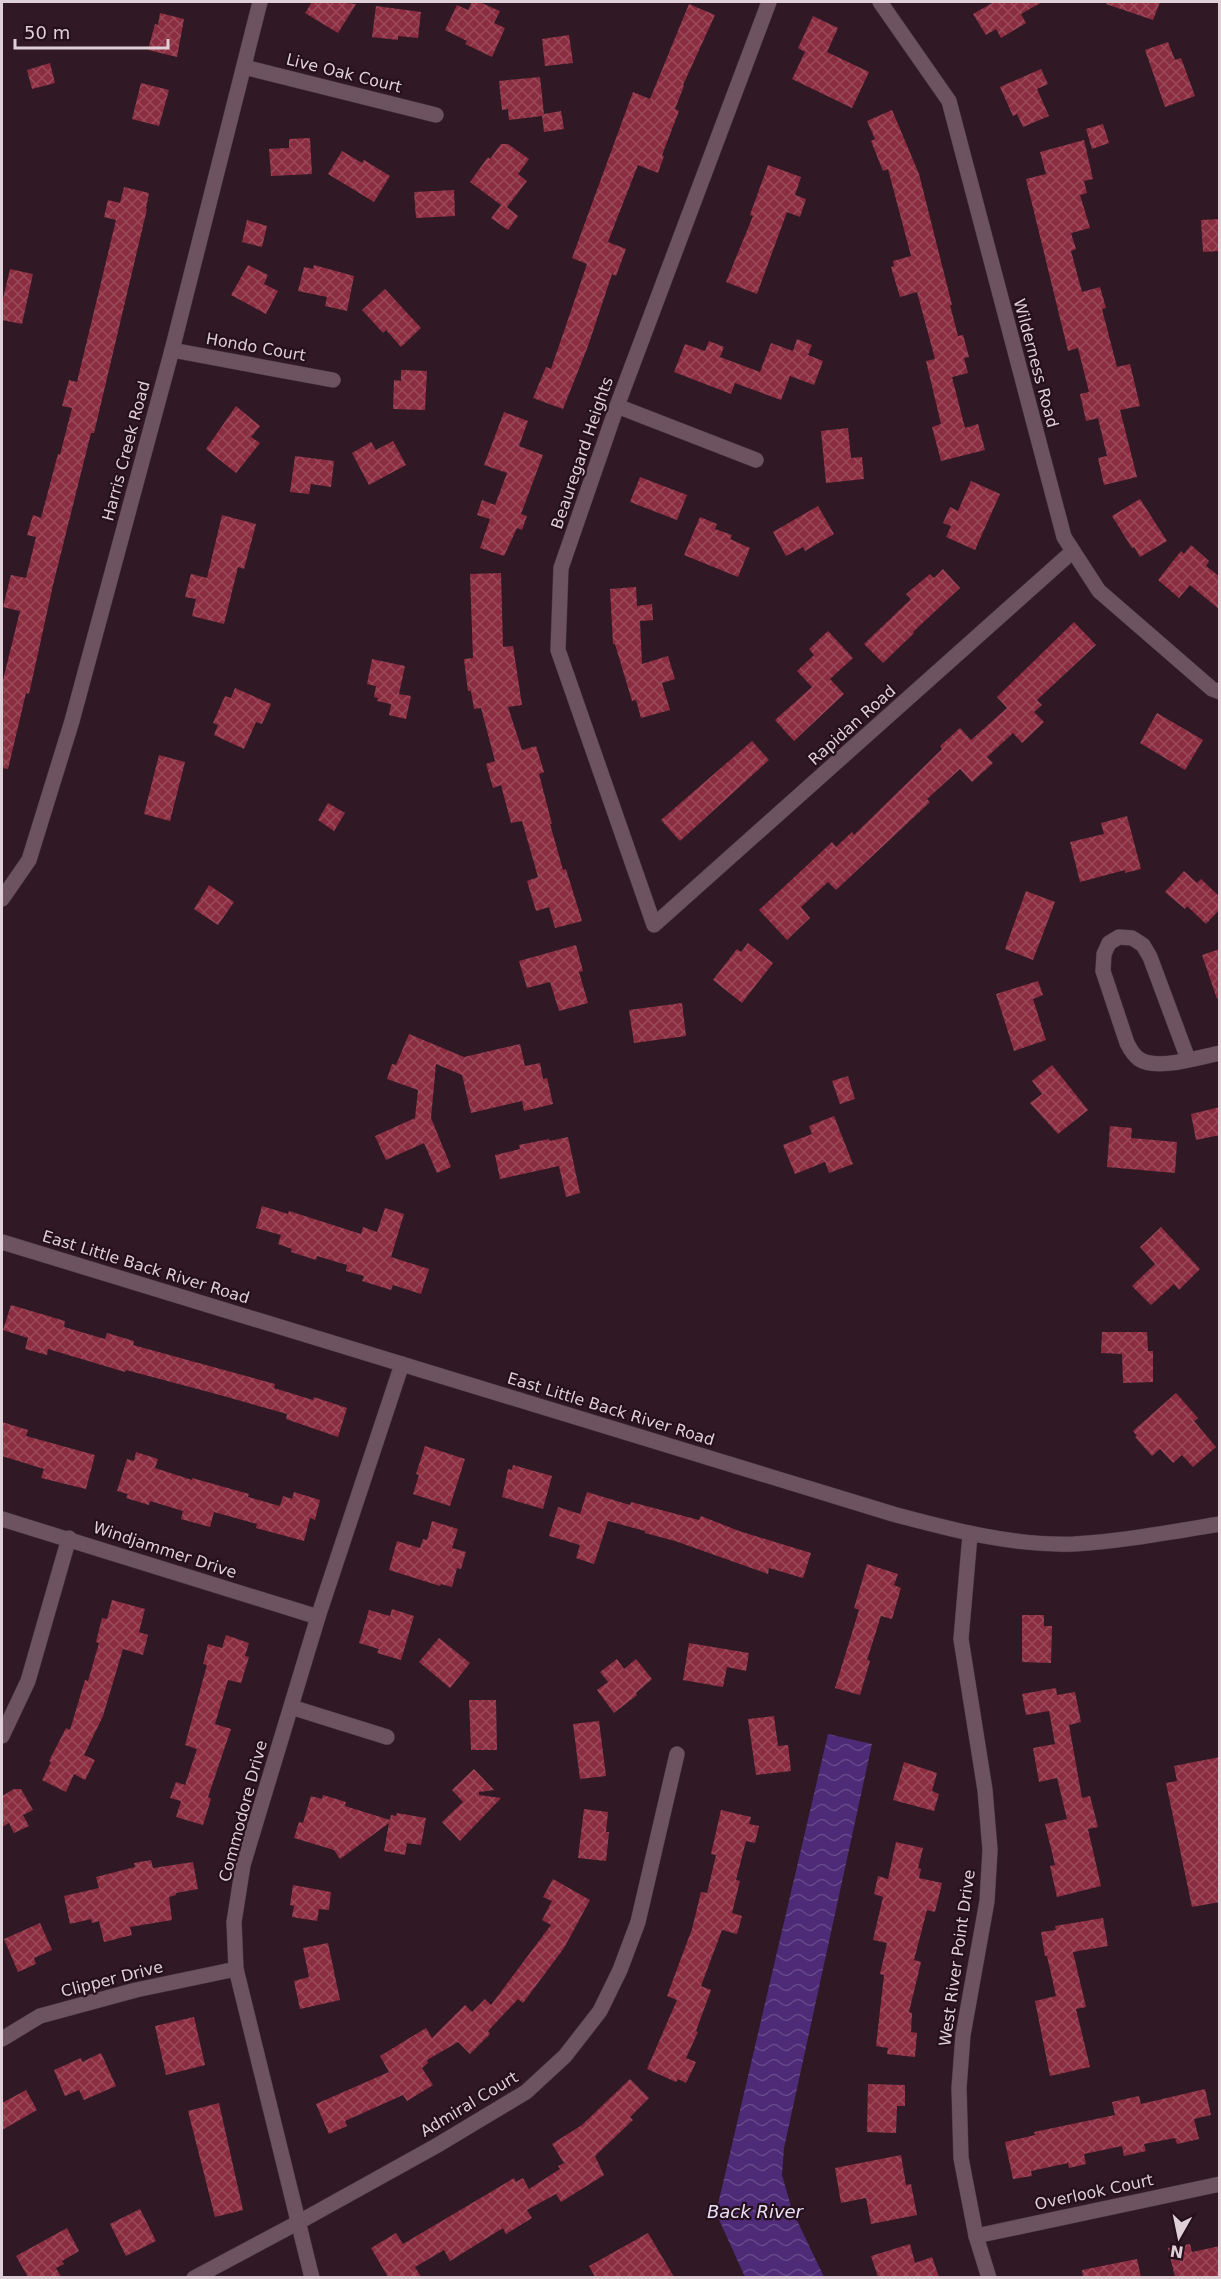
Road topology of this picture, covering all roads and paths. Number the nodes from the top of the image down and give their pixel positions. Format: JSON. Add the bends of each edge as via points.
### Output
{"nodes":[{"id":1,"x":260,"y":2,"type":"edge"},
{"id":2,"x":769,"y":2,"type":"edge"},
{"id":3,"x":880,"y":2,"type":"edge"},
{"id":4,"x":244,"y":67,"type":"junction"},
{"id":5,"x":436,"y":115,"type":"dead end"},
{"id":6,"x":172,"y":350,"type":"junction"},
{"id":7,"x":333,"y":380,"type":"dead end"},
{"id":8,"x":617,"y":406,"type":"junction"},
{"id":9,"x":756,"y":460,"type":"dead end"},
{"id":10,"x":1073,"y":551,"type":"junction"},
{"id":11,"x":1220,"y":692,"type":"edge"},
{"id":12,"x":2,"y":899,"type":"edge"},
{"id":13,"x":654,"y":925,"type":"joint"},
{"id":14,"x":1220,"y":1053,"type":"edge"},
{"id":15,"x":1188,"y":1059,"type":"junction"},
{"id":16,"x":2,"y":1242,"type":"edge"},
{"id":17,"x":402,"y":1364,"type":"junction"},
{"id":18,"x":2,"y":1519,"type":"edge"},
{"id":19,"x":1220,"y":1524,"type":"edge"},
{"id":20,"x":969,"y":1534,"type":"junction"},
{"id":21,"x":69,"y":1538,"type":"junction"},
{"id":22,"x":318,"y":1617,"type":"junction"},
{"id":23,"x":291,"y":1707,"type":"junction"},
{"id":24,"x":2,"y":1736,"type":"edge"},
{"id":25,"x":387,"y":1737,"type":"dead end"},
{"id":26,"x":677,"y":1754,"type":"dead end"},
{"id":27,"x":236,"y":1969,"type":"junction"},
{"id":28,"x":2,"y":2039,"type":"edge"},
{"id":29,"x":1220,"y":2184,"type":"edge"},
{"id":30,"x":299,"y":2222,"type":"junction"},
{"id":31,"x":976,"y":2236,"type":"junction"},
{"id":32,"x":194,"y":2277,"type":"edge"},
{"id":33,"x":312,"y":2277,"type":"edge"},
{"id":34,"x":989,"y":2277,"type":"edge"}],
"edges":[{"from":1,"to":4,"type":"street","name":"Harris Creek Road"},
{"from":2,"to":8,"type":"street","name":"Beauregard Heights"},
{"from":3,"to":10,"type":"street","name":"Wilderness Road","via":[[949,100],[1064,537]]},
{"from":4,"to":5,"type":"street","name":"Live Oak Court"},
{"from":4,"to":6,"type":"street","name":"Harris Creek Road"},
{"from":6,"to":7,"type":"street","name":"Hondo Court"},
{"from":6,"to":12,"type":"street","name":"Harris Creek Road","via":[[42,821],[29,860]]},
{"from":8,"to":9,"type":"street"},
{"from":8,"to":13,"type":"street","name":"Beauregard Heights","via":[[561,568],[558,650]]},
{"from":10,"to":11,"type":"street","name":"Wilderness Road","via":[[1099,591]]},
{"from":10,"to":13,"type":"street","name":"Rapidan Road"},
{"from":14,"to":15,"type":"street"},
{"from":15,"to":15,"type":"street","via":[[1149,1063],[1139,1059],[1127,1043],[1103,971],[1109,943],[1119,937],[1132,938],[1143,945]]},
{"from":16,"to":17,"type":"street","name":"East Little Back River Road"},
{"from":17,"to":20,"type":"street","name":"East Little Back River Road"},
{"from":17,"to":22,"type":"street","name":"Commodore Drive"},
{"from":18,"to":21,"type":"street","name":"Windjammer Drive"},
{"from":19,"to":20,"type":"street","name":"East Little Back River Road","via":[[1073,1544]]},
{"from":20,"to":31,"type":"street","name":"West River Point Drive","via":[[961,1639],[985,1790],[990,1850],[987,1901],[963,2036],[959,2088],[961,2158]]},
{"from":21,"to":22,"type":"street","name":"Windjammer Drive"},
{"from":21,"to":24,"type":"street","via":[[28,1681]]},
{"from":22,"to":23,"type":"street","name":"Commodore Drive"},
{"from":23,"to":25,"type":"street"},
{"from":23,"to":27,"type":"street","name":"Commodore Drive","via":[[243,1865],[234,1922]]},
{"from":26,"to":30,"type":"street","name":"Admiral Court","via":[[638,1922],[600,2010],[565,2056],[526,2092]]},
{"from":27,"to":28,"type":"street","name":"Clipper Drive","via":[[40,2016]]},
{"from":27,"to":30,"type":"street","name":"Commodore Drive"},
{"from":29,"to":31,"type":"street","name":"Overlook Court"},
{"from":30,"to":32,"type":"street","name":"Admiral Court"},
{"from":30,"to":33,"type":"street","name":"Commodore Drive"},
{"from":31,"to":34,"type":"street","name":"West River Point Drive"}]}
